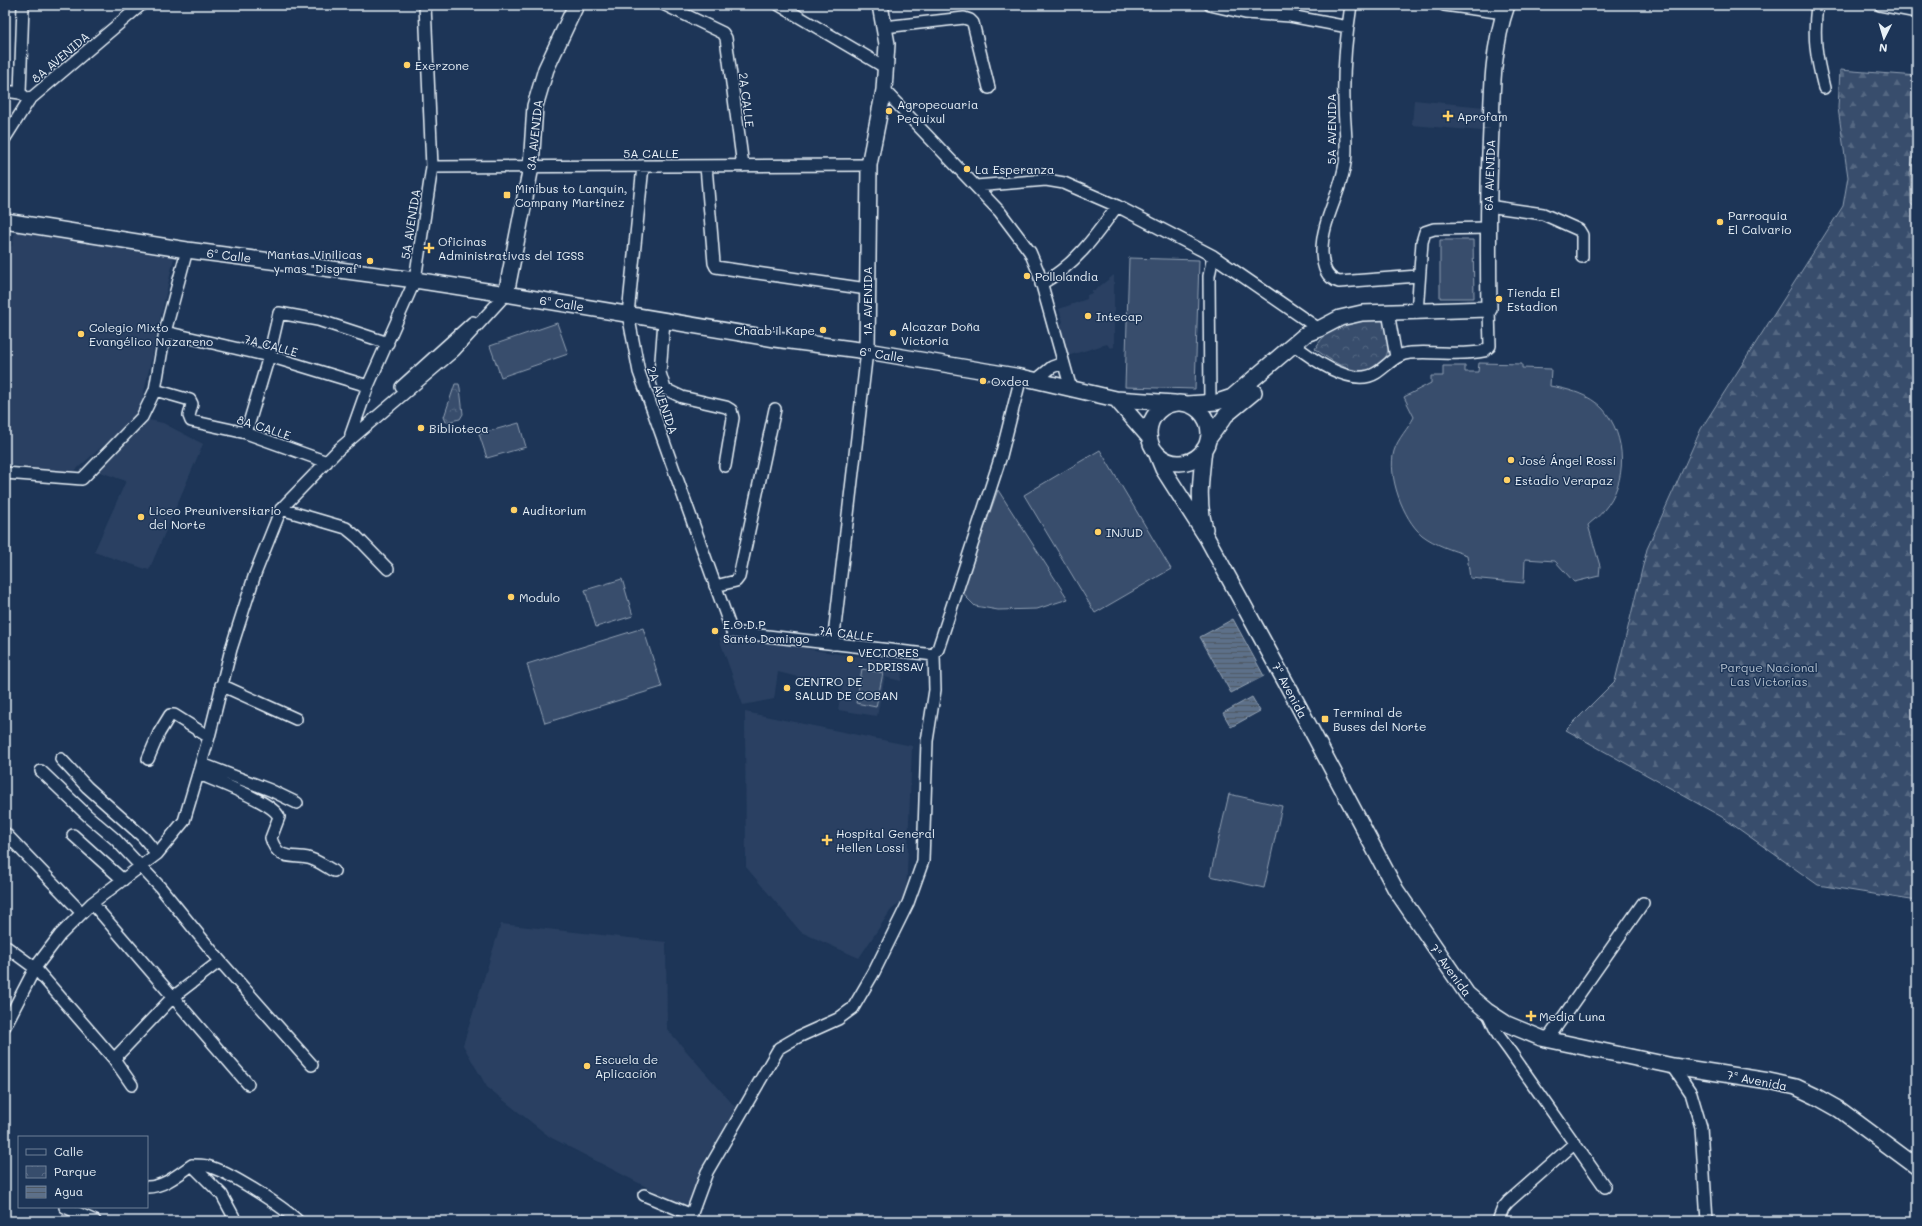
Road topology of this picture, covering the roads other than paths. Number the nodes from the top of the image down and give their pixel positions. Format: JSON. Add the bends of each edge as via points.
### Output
{"nodes":[{"id":1,"x":23,"y":5,"type":"edge"},
{"id":2,"x":141,"y":5,"type":"edge"},
{"id":3,"x":425,"y":5,"type":"edge"},
{"id":4,"x":576,"y":5,"type":"edge"},
{"id":5,"x":665,"y":5,"type":"edge"},
{"id":6,"x":779,"y":5,"type":"edge"},
{"id":7,"x":880,"y":5,"type":"edge"},
{"id":8,"x":1210,"y":5,"type":"edge"},
{"id":9,"x":1351,"y":5,"type":"edge"},
{"id":10,"x":1444,"y":5,"type":"edge"},
{"id":11,"x":1817,"y":5,"type":"edge"},
{"id":12,"x":1883,"y":5,"type":"edge"},
{"id":13,"x":1505,"y":9,"type":"edge"},
{"id":14,"x":1917,"y":12,"type":"edge"},
{"id":15,"x":884,"y":27,"type":"junction"},
{"id":16,"x":1348,"y":27,"type":"junction"},
{"id":17,"x":886,"y":68,"type":"junction"},
{"id":18,"x":989,"y":88,"type":"dead end"},
{"id":19,"x":1824,"y":88,"type":"dead end"},
{"id":20,"x":884,"y":90,"type":"junction"},
{"id":21,"x":5,"y":91,"type":"edge"},
{"id":22,"x":24,"y":97,"type":"junction"},
{"id":23,"x":6,"y":135,"type":"edge"},
{"id":24,"x":869,"y":164,"type":"junction"},
{"id":25,"x":643,"y":166,"type":"junction"},
{"id":26,"x":706,"y":166,"type":"junction"},
{"id":27,"x":743,"y":166,"type":"junction"},
{"id":28,"x":432,"y":167,"type":"junction"},
{"id":29,"x":531,"y":167,"type":"junction"},
{"id":30,"x":976,"y":186,"type":"junction"},
{"id":31,"x":1117,"y":206,"type":"junction"},
{"id":32,"x":1488,"y":206,"type":"junction"},
{"id":33,"x":5,"y":221,"type":"edge"},
{"id":34,"x":1487,"y":228,"type":"junction"},
{"id":35,"x":188,"y":250,"type":"junction"},
{"id":36,"x":1214,"y":256,"type":"junction"},
{"id":37,"x":1582,"y":257,"type":"dead end"},
{"id":38,"x":1418,"y":276,"type":"junction"},
{"id":39,"x":415,"y":280,"type":"junction"},
{"id":40,"x":1041,"y":284,"type":"junction"},
{"id":41,"x":867,"y":289,"type":"junction"},
{"id":42,"x":506,"y":294,"type":"junction"},
{"id":43,"x":1489,"y":310,"type":"junction"},
{"id":44,"x":1388,"y":312,"type":"junction"},
{"id":45,"x":1417,"y":312,"type":"junction"},
{"id":46,"x":628,"y":314,"type":"junction"},
{"id":47,"x":664,"y":321,"type":"junction"},
{"id":48,"x":1319,"y":330,"type":"junction"},
{"id":49,"x":166,"y":332,"type":"junction"},
{"id":50,"x":388,"y":343,"type":"junction"},
{"id":51,"x":1297,"y":348,"type":"junction"},
{"id":52,"x":867,"y":351,"type":"junction"},
{"id":53,"x":269,"y":356,"type":"junction"},
{"id":54,"x":1396,"y":357,"type":"junction"},
{"id":55,"x":1063,"y":363,"type":"junction"},
{"id":56,"x":1028,"y":379,"type":"junction"},
{"id":57,"x":368,"y":386,"type":"junction"},
{"id":58,"x":1071,"y":389,"type":"junction"},
{"id":59,"x":154,"y":390,"type":"junction"},
{"id":60,"x":1116,"y":399,"type":"junction"},
{"id":61,"x":1210,"y":403,"type":"junction"},
{"id":62,"x":1181,"y":404,"type":"junction"},
{"id":63,"x":775,"y":409,"type":"dead end"},
{"id":64,"x":246,"y":433,"type":"junction"},
{"id":65,"x":351,"y":434,"type":"junction"},
{"id":66,"x":1149,"y":437,"type":"junction"},
{"id":67,"x":1206,"y":443,"type":"junction"},
{"id":68,"x":339,"y":449,"type":"junction"},
{"id":69,"x":1156,"y":452,"type":"junction"},
{"id":70,"x":327,"y":462,"type":"junction"},
{"id":71,"x":725,"y":466,"type":"dead end"},
{"id":72,"x":5,"y":473,"type":"edge"},
{"id":73,"x":280,"y":509,"type":"junction"},
{"id":74,"x":1206,"y":538,"type":"junction"},
{"id":75,"x":388,"y":569,"type":"dead end"},
{"id":76,"x":715,"y":586,"type":"junction"},
{"id":77,"x":732,"y":632,"type":"joint"},
{"id":78,"x":833,"y":644,"type":"junction"},
{"id":79,"x":934,"y":655,"type":"junction"},
{"id":80,"x":221,"y":684,"type":"junction"},
{"id":81,"x":296,"y":719,"type":"dead end"},
{"id":82,"x":209,"y":736,"type":"junction"},
{"id":83,"x":62,"y":759,"type":"dead end"},
{"id":84,"x":148,"y":759,"type":"dead end"},
{"id":85,"x":200,"y":769,"type":"junction"},
{"id":86,"x":41,"y":771,"type":"dead end"},
{"id":87,"x":297,"y":803,"type":"dead end"},
{"id":88,"x":5,"y":833,"type":"edge"},
{"id":89,"x":73,"y":836,"type":"dead end"},
{"id":90,"x":157,"y":854,"type":"junction"},
{"id":91,"x":141,"y":866,"type":"junction"},
{"id":92,"x":334,"y":871,"type":"dead end"},
{"id":93,"x":123,"y":880,"type":"junction"},
{"id":94,"x":92,"y":903,"type":"junction"},
{"id":95,"x":1643,"y":903,"type":"dead end"},
{"id":96,"x":81,"y":912,"type":"junction"},
{"id":97,"x":5,"y":946,"type":"edge"},
{"id":98,"x":220,"y":961,"type":"junction"},
{"id":99,"x":35,"y":968,"type":"junction"},
{"id":100,"x":172,"y":997,"type":"junction"},
{"id":101,"x":1487,"y":1011,"type":"junction"},
{"id":102,"x":5,"y":1026,"type":"edge"},
{"id":103,"x":1547,"y":1040,"type":"junction"},
{"id":104,"x":114,"y":1059,"type":"junction"},
{"id":105,"x":312,"y":1065,"type":"dead end"},
{"id":106,"x":1673,"y":1066,"type":"junction"},
{"id":107,"x":248,"y":1084,"type":"dead end"},
{"id":108,"x":132,"y":1085,"type":"dead end"},
{"id":109,"x":1575,"y":1143,"type":"junction"},
{"id":110,"x":192,"y":1165,"type":"junction"},
{"id":111,"x":1917,"y":1167,"type":"edge"},
{"id":112,"x":148,"y":1187,"type":"edge"},
{"id":113,"x":1605,"y":1187,"type":"dead end"},
{"id":114,"x":644,"y":1195,"type":"dead end"},
{"id":115,"x":67,"y":1208,"type":"edge"},
{"id":116,"x":690,"y":1218,"type":"edge"},
{"id":117,"x":95,"y":1221,"type":"edge"},
{"id":118,"x":236,"y":1221,"type":"edge"},
{"id":119,"x":298,"y":1221,"type":"edge"},
{"id":120,"x":1498,"y":1221,"type":"edge"},
{"id":121,"x":1707,"y":1221,"type":"edge"}],
"edges":[{"from":1,"to":22,"type":"street"},
{"from":2,"to":22,"type":"street","name":"8A AVENIDA"},
{"from":3,"to":28,"type":"street","name":"5A AVENIDA"},
{"from":4,"to":29,"type":"main road","name":"3A AVENIDA","via":[[546,69],[535,106]]},
{"from":5,"to":27,"type":"street","name":"2A CALLE","via":[[723,33],[726,38]]},
{"from":6,"to":17,"type":"street"},
{"from":7,"to":15,"type":"main road","name":"1A AVENIDA"},
{"from":8,"to":16,"type":"street","via":[[1245,13],[1290,16]]},
{"from":9,"to":16,"type":"street","name":"5A AVENIDA"},
{"from":10,"to":13,"type":"street"},
{"from":11,"to":19,"type":"street","via":[[1815,48]]},
{"from":12,"to":14,"type":"street"},
{"from":13,"to":32,"type":"main road","name":"6A AVENIDA","via":[[1492,90]]},
{"from":15,"to":17,"type":"main road","name":"1A AVENIDA","via":[[887,44]]},
{"from":15,"to":18,"type":"street","via":[[964,18],[970,20],[973,23]]},
{"from":16,"to":38,"type":"street","name":"5A AVENIDA","via":[[1344,101],[1345,163],[1324,231],[1322,256],[1326,274],[1335,281],[1344,282]]},
{"from":17,"to":20,"type":"main road","name":"1A AVENIDA"},
{"from":20,"to":24,"type":"main road","name":"1A AVENIDA"},
{"from":20,"to":30,"type":"street"},
{"from":21,"to":22,"type":"street"},
{"from":22,"to":23,"type":"street","name":"8A AVENIDA"},
{"from":24,"to":27,"type":"street","name":"5A CALLE"},
{"from":24,"to":41,"type":"main road","name":"1A AVENIDA"},
{"from":25,"to":26,"type":"street","name":"5A CALLE"},
{"from":25,"to":29,"type":"street","name":"5A CALLE"},
{"from":25,"to":46,"type":"street","name":"2A AVENIDA"},
{"from":26,"to":27,"type":"street","name":"5A CALLE"},
{"from":26,"to":41,"type":"street","via":[[716,267]]},
{"from":28,"to":29,"type":"street","name":"5A CALLE"},
{"from":28,"to":39,"type":"street","name":"5A AVENIDA"},
{"from":29,"to":42,"type":"main road","name":"3A AVENIDA"},
{"from":30,"to":31,"type":"street","via":[[1046,180],[1064,183]]},
{"from":30,"to":40,"type":"street","via":[[1000,212],[1030,252]]},
{"from":31,"to":36,"type":"street"},
{"from":31,"to":40,"type":"street","via":[[1089,245],[1055,276]]},
{"from":32,"to":34,"type":"main road","name":"6A AVENIDA"},
{"from":32,"to":37,"type":"street","via":[[1543,214],[1579,230],[1582,235]]},
{"from":33,"to":35,"type":"main road","name":"6ª Calle"},
{"from":34,"to":38,"type":"street","via":[[1434,229],[1425,232],[1422,236]]},
{"from":34,"to":43,"type":"main road","name":"6A AVENIDA"},
{"from":35,"to":39,"type":"main road","name":"6ª Calle"},
{"from":35,"to":49,"type":"street"},
{"from":36,"to":48,"type":"street"},
{"from":36,"to":61,"type":"street","via":[[1209,276]]},
{"from":38,"to":45,"type":"street"},
{"from":39,"to":42,"type":"main road","name":"6ª Calle"},
{"from":39,"to":50,"type":"street","name":"5A AVENIDA"},
{"from":40,"to":55,"type":"street"},
{"from":41,"to":52,"type":"main road","name":"1A AVENIDA"},
{"from":42,"to":46,"type":"main road","name":"6ª Calle"},
{"from":42,"to":65,"type":"street","via":[[450,341]]},
{"from":42,"to":68,"type":"street","via":[[454,351]]},
{"from":43,"to":45,"type":"main road"},
{"from":43,"to":54,"type":"street","name":"6A AVENIDA","via":[[1490,346],[1480,352],[1409,353]]},
{"from":44,"to":45,"type":"main road"},
{"from":44,"to":48,"type":"main road","via":[[1349,315]]},
{"from":44,"to":54,"type":"street"},
{"from":46,"to":47,"type":"main road","name":"6ª Calle"},
{"from":46,"to":76,"type":"street","name":"2A AVENIDA","via":[[639,372]]},
{"from":47,"to":52,"type":"main road","name":"6ª Calle"},
{"from":47,"to":71,"type":"street","via":[[660,374],[665,389],[682,397],[731,410]]},
{"from":48,"to":51,"type":"main road","via":[[1306,334]]},
{"from":49,"to":53,"type":"street","name":"7A CALLE"},
{"from":49,"to":59,"type":"street"},
{"from":50,"to":53,"type":"street","via":[[318,320],[282,312],[278,314]]},
{"from":50,"to":57,"type":"street","name":"5A AVENIDA"},
{"from":51,"to":54,"type":"street","via":[[1328,367],[1357,378],[1376,373]]},
{"from":51,"to":61,"type":"main road","name":"6ª Calle","via":[[1239,392],[1225,400]]},
{"from":51,"to":67,"type":"main road","via":[[1226,415]]},
{"from":52,"to":56,"type":"main road","name":"6ª Calle"},
{"from":52,"to":78,"type":"street","name":"1A AVENIDA"},
{"from":53,"to":57,"type":"street","name":"7A CALLE"},
{"from":53,"to":64,"type":"street"},
{"from":55,"to":56,"type":"street"},
{"from":55,"to":58,"type":"street"},
{"from":56,"to":58,"type":"main road","name":"6ª Calle"},
{"from":56,"to":79,"type":"street"},
{"from":57,"to":65,"type":"street","name":"5A AVENIDA"},
{"from":58,"to":60,"type":"main road","name":"6ª Calle"},
{"from":59,"to":64,"type":"street","name":"8A CALLE","via":[[187,399],[192,404],[189,416],[191,421]]},
{"from":59,"to":72,"type":"street","via":[[142,417],[82,479]]},
{"from":60,"to":62,"type":"main road","name":"6ª Calle"},
{"from":60,"to":66,"type":"main road"},
{"from":61,"to":62,"type":"main road","name":"6ª Calle"},
{"from":62,"to":66,"type":"main road","via":[[1160,409],[1149,429]]},
{"from":62,"to":67,"type":"main road","via":[[1202,413],[1208,425]]},
{"from":63,"to":76,"type":"street","via":[[740,577],[736,581]]},
{"from":64,"to":70,"type":"street","name":"8A CALLE"},
{"from":65,"to":68,"type":"street"},
{"from":66,"to":69,"type":"main road"},
{"from":67,"to":69,"type":"main road","via":[[1198,456],[1181,463],[1172,462]]},
{"from":67,"to":74,"type":"main road","name":"7ª Avenida","via":[[1199,506]]},
{"from":68,"to":70,"type":"street"},
{"from":69,"to":74,"type":"main road","name":"7ª Avenida","via":[[1171,482]]},
{"from":70,"to":73,"type":"street"},
{"from":73,"to":75,"type":"street","via":[[346,528]]},
{"from":73,"to":80,"type":"street","via":[[255,574]]},
{"from":74,"to":101,"type":"main road","name":"7ª Avenida","via":[[1297,702],[1396,890],[1467,994]]},
{"from":76,"to":77,"type":"street","name":"2A AVENIDA"},
{"from":77,"to":78,"type":"street","name":"7A CALLE"},
{"from":78,"to":79,"type":"street","name":"7A CALLE"},
{"from":79,"to":116,"type":"street","via":[[935,690],[927,741],[923,861],[908,903],[854,1008],[838,1019],[779,1048],[707,1172]]},
{"from":80,"to":81,"type":"street"},
{"from":80,"to":82,"type":"street"},
{"from":82,"to":84,"type":"street","via":[[170,715],[159,732]]},
{"from":82,"to":85,"type":"street"},
{"from":83,"to":90,"type":"street","via":[[87,787],[143,837]]},
{"from":85,"to":87,"type":"street","via":[[270,790]]},
{"from":85,"to":90,"type":"street","via":[[184,821]]},
{"from":85,"to":92,"type":"street","via":[[277,811],[279,816],[271,838],[277,851],[285,855],[310,858]]},
{"from":86,"to":91,"type":"street","via":[[115,838]]},
{"from":88,"to":96,"type":"street"},
{"from":89,"to":93,"type":"street"},
{"from":90,"to":91,"type":"street"},
{"from":91,"to":93,"type":"street"},
{"from":91,"to":98,"type":"street"},
{"from":93,"to":94,"type":"street"},
{"from":94,"to":96,"type":"street"},
{"from":94,"to":100,"type":"street"},
{"from":95,"to":103,"type":"street"},
{"from":96,"to":99,"type":"street"},
{"from":97,"to":99,"type":"street"},
{"from":98,"to":100,"type":"street"},
{"from":98,"to":105,"type":"street"},
{"from":99,"to":102,"type":"street"},
{"from":99,"to":104,"type":"street"},
{"from":100,"to":104,"type":"street"},
{"from":100,"to":107,"type":"street"},
{"from":101,"to":103,"type":"main road","name":"7ª Avenida","via":[[1525,1032]]},
{"from":101,"to":109,"type":"street","via":[[1498,1035]]},
{"from":103,"to":106,"type":"main road","name":"7ª Avenida"},
{"from":104,"to":108,"type":"street"},
{"from":106,"to":111,"type":"main road","name":"7ª Avenida","via":[[1769,1081],[1796,1088],[1840,1110]]},
{"from":106,"to":121,"type":"street","via":[[1691,1093],[1701,1127]]},
{"from":109,"to":113,"type":"street"},
{"from":109,"to":120,"type":"street","via":[[1508,1202]]},
{"from":110,"to":112,"type":"street","via":[[156,1187]]},
{"from":110,"to":118,"type":"street","via":[[222,1194]]},
{"from":110,"to":119,"type":"street","via":[[207,1166],[222,1172]]},
{"from":114,"to":116,"type":"street"},
{"from":115,"to":117,"type":"street"}]}
